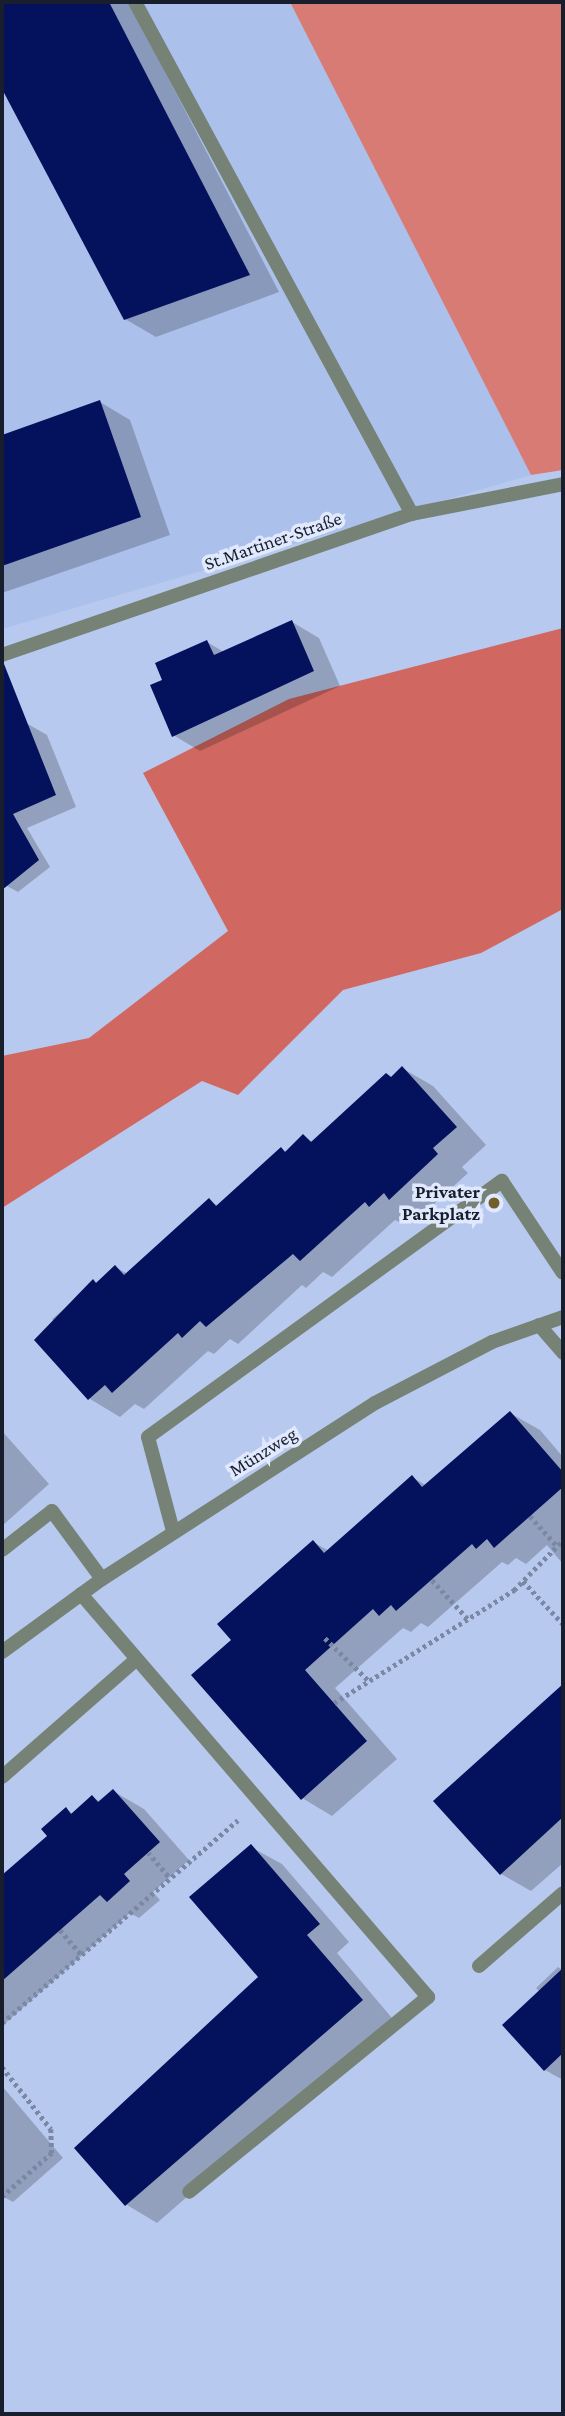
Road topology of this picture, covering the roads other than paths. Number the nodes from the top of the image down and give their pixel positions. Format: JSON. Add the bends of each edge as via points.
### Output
{"nodes":[{"id":1,"x":135,"y":2,"type":"edge"},
{"id":2,"x":563,"y":484,"type":"edge"},
{"id":3,"x":412,"y":514,"type":"junction"},
{"id":4,"x":2,"y":655,"type":"edge"},
{"id":5,"x":558,"y":1256,"type":"edge"},
{"id":6,"x":563,"y":1273,"type":"edge"},
{"id":7,"x":563,"y":1317,"type":"edge"},
{"id":8,"x":539,"y":1325,"type":"junction"},
{"id":9,"x":563,"y":1353,"type":"edge"},
{"id":10,"x":173,"y":1531,"type":"junction"},
{"id":11,"x":2,"y":1550,"type":"edge"},
{"id":12,"x":102,"y":1579,"type":"junction"},
{"id":13,"x":81,"y":1594,"type":"junction"},
{"id":14,"x":2,"y":1652,"type":"edge"},
{"id":15,"x":137,"y":1659,"type":"junction"},
{"id":16,"x":2,"y":1777,"type":"edge"},
{"id":17,"x":563,"y":1893,"type":"edge"},
{"id":18,"x":480,"y":1966,"type":"dead end"},
{"id":19,"x":189,"y":2192,"type":"dead end"}],
"edges":[{"from":1,"to":3,"type":"street"},
{"from":2,"to":3,"type":"street","name":"St.Martiner-Straße"},
{"from":3,"to":4,"type":"street","name":"St.Martiner-Straße"},
{"from":5,"to":6,"type":"street"},
{"from":5,"to":10,"type":"street","via":[[502,1181],[148,1437]]},
{"from":7,"to":8,"type":"street","name":"Münzweg"},
{"from":8,"to":9,"type":"street"},
{"from":8,"to":10,"type":"street","name":"Münzweg","via":[[492,1342],[375,1403]]},
{"from":10,"to":12,"type":"street","name":"Münzweg"},
{"from":11,"to":12,"type":"street","via":[[52,1511]]},
{"from":12,"to":13,"type":"street","name":"Münzweg"},
{"from":13,"to":14,"type":"street","name":"Münzweg"},
{"from":13,"to":15,"type":"street"},
{"from":15,"to":16,"type":"street"},
{"from":15,"to":19,"type":"street","via":[[428,1997]]},
{"from":17,"to":18,"type":"street"}]}
